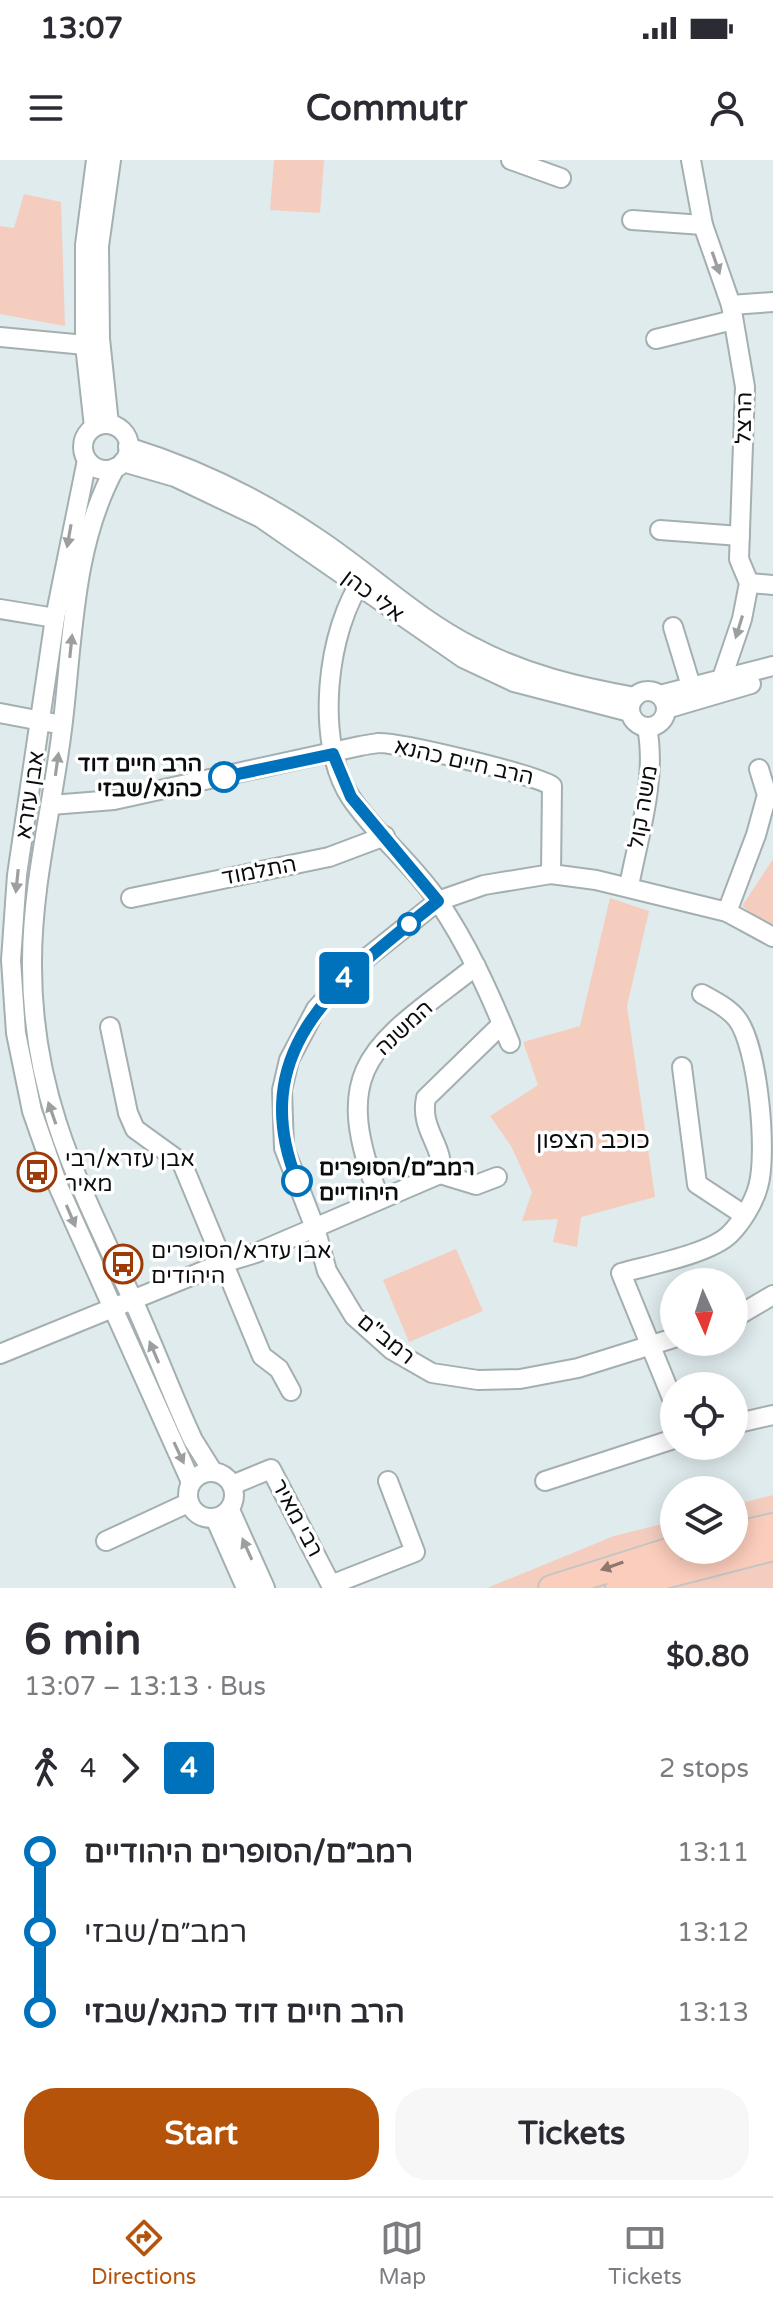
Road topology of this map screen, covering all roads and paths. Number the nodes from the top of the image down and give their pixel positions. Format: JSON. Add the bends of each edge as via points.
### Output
{"nodes":[{"id":1,"x":96,"y":160,"type":"edge"},
{"id":2,"x":111,"y":160,"type":"edge"},
{"id":3,"x":511,"y":160,"type":"edge"},
{"id":4,"x":691,"y":160,"type":"edge"},
{"id":5,"x":561,"y":178,"type":"dead end"},
{"id":6,"x":632,"y":220,"type":"dead end"},
{"id":7,"x":703,"y":225,"type":"junction"},
{"id":8,"x":773,"y":302,"type":"edge"},
{"id":9,"x":732,"y":313,"type":"junction"},
{"id":10,"x":0,"y":337,"type":"edge"},
{"id":11,"x":656,"y":339,"type":"dead end"},
{"id":12,"x":85,"y":345,"type":"junction"},
{"id":13,"x":102,"y":426,"type":"junction"},
{"id":14,"x":122,"y":459,"type":"junction"},
{"id":15,"x":87,"y":460,"type":"junction"},
{"id":16,"x":660,"y":530,"type":"dead end"},
{"id":17,"x":740,"y":536,"type":"junction"},
{"id":18,"x":362,"y":579,"type":"junction"},
{"id":19,"x":749,"y":583,"type":"junction"},
{"id":20,"x":773,"y":585,"type":"edge"},
{"id":21,"x":385,"y":605,"type":"junction"},
{"id":22,"x":0,"y":609,"type":"edge"},
{"id":23,"x":55,"y":618,"type":"junction"},
{"id":24,"x":342,"y":619,"type":"junction"},
{"id":25,"x":673,"y":627,"type":"dead end"},
{"id":26,"x":773,"y":666,"type":"edge"},
{"id":27,"x":722,"y":678,"type":"junction"},
{"id":28,"x":773,"y":679,"type":"edge"},
{"id":29,"x":691,"y":686,"type":"junction"},
{"id":30,"x":663,"y":702,"type":"junction"},
{"id":31,"x":632,"y":704,"type":"junction"},
{"id":32,"x":0,"y":713,"type":"edge"},
{"id":33,"x":41,"y":721,"type":"junction"},
{"id":34,"x":63,"y":724,"type":"junction"},
{"id":35,"x":647,"y":727,"type":"junction"},
{"id":36,"x":333,"y":754,"type":"junction"},
{"id":37,"x":759,"y":769,"type":"dead end"},
{"id":38,"x":51,"y":805,"type":"junction"},
{"id":39,"x":385,"y":836,"type":"junction"},
{"id":40,"x":551,"y":874,"type":"junction"},
{"id":41,"x":629,"y":886,"type":"junction"},
{"id":42,"x":131,"y":898,"type":"dead end"},
{"id":43,"x":438,"y":901,"type":"junction"},
{"id":44,"x":727,"y":912,"type":"junction"},
{"id":45,"x":773,"y":937,"type":"edge"},
{"id":46,"x":476,"y":966,"type":"junction"},
{"id":47,"x":702,"y":994,"type":"dead end"},
{"id":48,"x":502,"y":1024,"type":"junction"},
{"id":49,"x":110,"y":1027,"type":"dead end"},
{"id":50,"x":17,"y":1033,"type":"edge"},
{"id":51,"x":510,"y":1043,"type":"dead end"},
{"id":52,"x":682,"y":1067,"type":"dead end"},
{"id":53,"x":764,"y":1086,"type":"edge"},
{"id":54,"x":440,"y":1174,"type":"junction"},
{"id":55,"x":497,"y":1177,"type":"dead end"},
{"id":56,"x":379,"y":1197,"type":"junction"},
{"id":57,"x":744,"y":1215,"type":"junction"},
{"id":58,"x":315,"y":1228,"type":"junction"},
{"id":59,"x":223,"y":1263,"type":"junction"},
{"id":60,"x":773,"y":1295,"type":"edge"},
{"id":61,"x":133,"y":1300,"type":"junction"},
{"id":62,"x":113,"y":1309,"type":"junction"},
{"id":63,"x":748,"y":1310,"type":"edge"},
{"id":64,"x":660,"y":1342,"type":"edge"},
{"id":65,"x":649,"y":1345,"type":"junction"},
{"id":66,"x":0,"y":1354,"type":"edge"},
{"id":67,"x":661,"y":1372,"type":"edge"},
{"id":68,"x":291,"y":1391,"type":"dead end"},
{"id":69,"x":773,"y":1415,"type":"edge"},
{"id":70,"x":748,"y":1421,"type":"edge"},
{"id":71,"x":660,"y":1444,"type":"edge"},
{"id":72,"x":213,"y":1472,"type":"junction"},
{"id":73,"x":388,"y":1481,"type":"dead end"},
{"id":74,"x":545,"y":1481,"type":"dead end"},
{"id":75,"x":191,"y":1482,"type":"junction"},
{"id":76,"x":232,"y":1485,"type":"junction"},
{"id":77,"x":188,"y":1503,"type":"junction"},
{"id":78,"x":222,"y":1514,"type":"junction"},
{"id":79,"x":773,"y":1526,"type":"edge"},
{"id":80,"x":748,"y":1532,"type":"edge"},
{"id":81,"x":106,"y":1541,"type":"dead end"},
{"id":82,"x":773,"y":1548,"type":"edge"},
{"id":83,"x":660,"y":1553,"type":"edge"},
{"id":84,"x":246,"y":1588,"type":"edge"},
{"id":85,"x":265,"y":1588,"type":"edge"},
{"id":86,"x":551,"y":1588,"type":"edge"},
{"id":87,"x":618,"y":1588,"type":"edge"}],
"edges":[{"from":1,"to":12,"type":"street","via":[[85,245]]},
{"from":2,"to":13,"type":"street","via":[[99,246]]},
{"from":3,"to":5,"type":"street"},
{"from":4,"to":7,"type":"street","name":"הרצל"},
{"from":6,"to":7,"type":"street"},
{"from":7,"to":9,"type":"street","name":"הרצל","one_way":true},
{"from":8,"to":9,"type":"street"},
{"from":9,"to":11,"type":"street"},
{"from":9,"to":17,"type":"street","name":"הרצל","via":[[745,387]]},
{"from":10,"to":12,"type":"street"},
{"from":12,"to":13,"type":"street"},
{"from":13,"to":14,"type":"street","via":[[121,430]]},
{"from":13,"to":15,"type":"street","via":[[83,441]]},
{"from":14,"to":15,"type":"street","via":[[99,469]]},
{"from":14,"to":18,"type":"street","name":"אלי כהן","via":[[240,506]]},
{"from":34,"to":14,"type":"street","name":"אבן עזרא","one_way":true,"via":[[88,534],[100,495]]},
{"from":15,"to":23,"type":"street","name":"אבן עזרא","one_way":true},
{"from":16,"to":17,"type":"street"},
{"from":17,"to":19,"type":"street","name":"הרצל","via":[[739,559]]},
{"from":18,"to":21,"type":"street","name":"אלי כהן"},
{"from":18,"to":24,"type":"street"},
{"from":18,"to":31,"type":"street","name":"אלי כהן","via":[[516,668]]},
{"from":19,"to":20,"type":"street"},
{"from":19,"to":27,"type":"street","name":"הרצל","one_way":true},
{"from":21,"to":24,"type":"street","via":[[361,604]]},
{"from":21,"to":31,"type":"street","name":"אלי כהן","via":[[463,658],[514,682]]},
{"from":22,"to":23,"type":"street"},
{"from":23,"to":33,"type":"street","name":"אבן עזרא"},
{"from":24,"to":36,"type":"street","via":[[330,692]]},
{"from":25,"to":29,"type":"street"},
{"from":26,"to":27,"type":"street"},
{"from":27,"to":29,"type":"street"},
{"from":28,"to":30,"type":"street"},
{"from":29,"to":30,"type":"street"},
{"from":30,"to":31,"type":"street","via":[[644,691]]},
{"from":30,"to":35,"type":"street","via":[[660,722]]},
{"from":31,"to":35,"type":"street","via":[[634,721]]},
{"from":32,"to":33,"type":"street"},
{"from":33,"to":34,"type":"street"},
{"from":33,"to":50,"type":"street","name":"אבן עזרא","one_way":true,"via":[[15,893],[11,960]]},
{"from":38,"to":34,"type":"street","name":"אבן עזרא","one_way":true},
{"from":35,"to":41,"type":"street","name":"משה קול","via":[[650,781]]},
{"from":36,"to":38,"type":"street","name":"הרב חיים כהנא","via":[[114,800]]},
{"from":36,"to":39,"type":"street","via":[[351,797]]},
{"from":36,"to":40,"type":"street","name":"הרב חיים כהנא","via":[[379,743],[542,779],[552,786]]},
{"from":37,"to":44,"type":"street","via":[[767,795]]},
{"from":38,"to":50,"type":"street","name":"אבן עזרא","via":[[32,960]]},
{"from":39,"to":42,"type":"street","name":"התלמוד","via":[[329,857]]},
{"from":39,"to":43,"type":"street"},
{"from":40,"to":41,"type":"street","name":"רמב\"ם"},
{"from":40,"to":43,"type":"street","name":"רמב\"ם","via":[[484,885]]},
{"from":41,"to":44,"type":"street","name":"רמב\"ם"},
{"from":43,"to":46,"type":"street"},
{"from":43,"to":58,"type":"street","name":"רמב\"ם","via":[[349,972],[316,1009],[289,1060],[282,1090],[284,1148]]},
{"from":44,"to":45,"type":"street","name":"רמב\"ם"},
{"from":46,"to":48,"type":"street"},
{"from":46,"to":56,"type":"street","name":"המשנה","via":[[375,1051],[357,1086],[356,1120]]},
{"from":47,"to":53,"type":"street","via":[[738,1019]]},
{"from":48,"to":51,"type":"street"},
{"from":48,"to":54,"type":"street","via":[[426,1098],[424,1123],[441,1158]]},
{"from":49,"to":59,"type":"street","via":[[135,1129],[182,1163]]},
{"from":61,"to":50,"type":"street","name":"אבן עזרא","one_way":true},
{"from":50,"to":62,"type":"street","name":"אבן עזרא","one_way":true,"via":[[35,1120]]},
{"from":52,"to":57,"type":"street","via":[[697,1184]]},
{"from":53,"to":57,"type":"street","via":[[762,1167]]},
{"from":54,"to":55,"type":"street","via":[[476,1185]]},
{"from":54,"to":56,"type":"street"},
{"from":56,"to":58,"type":"street"},
{"from":57,"to":65,"type":"street","via":[[729,1236],[621,1273]]},
{"from":58,"to":59,"type":"street"},
{"from":58,"to":65,"type":"street","name":"רמב\"ם","via":[[327,1271],[354,1316],[392,1350],[432,1373],[520,1379],[578,1368]]},
{"from":59,"to":61,"type":"street"},
{"from":59,"to":68,"type":"street","via":[[262,1356],[279,1369]]},
{"from":60,"to":63,"type":"street"},
{"from":61,"to":62,"type":"street"},
{"from":72,"to":61,"type":"street","name":"אבן עזרא","one_way":true,"via":[[189,1430]]},
{"from":62,"to":66,"type":"street"},
{"from":62,"to":75,"type":"street","name":"אבן עזרא","one_way":true},
{"from":64,"to":65,"type":"street","name":"רמב\"ם"},
{"from":65,"to":67,"type":"street"},
{"from":69,"to":70,"type":"street"},
{"from":71,"to":74,"type":"street"},
{"from":72,"to":75,"type":"street"},
{"from":72,"to":76,"type":"street"},
{"from":73,"to":76,"type":"street","name":"רבי מאיר","via":[[415,1552],[331,1585],[271,1469]]},
{"from":75,"to":77,"type":"street"},
{"from":76,"to":78,"type":"street","via":[[234,1498]]},
{"from":77,"to":78,"type":"street","via":[[199,1515]]},
{"from":77,"to":81,"type":"street"},
{"from":78,"to":84,"type":"street"},
{"from":85,"to":78,"type":"street","one_way":true},
{"from":79,"to":80,"type":"main road"},
{"from":82,"to":87,"type":"main road"},
{"from":83,"to":86,"type":"main road","one_way":true}]}
